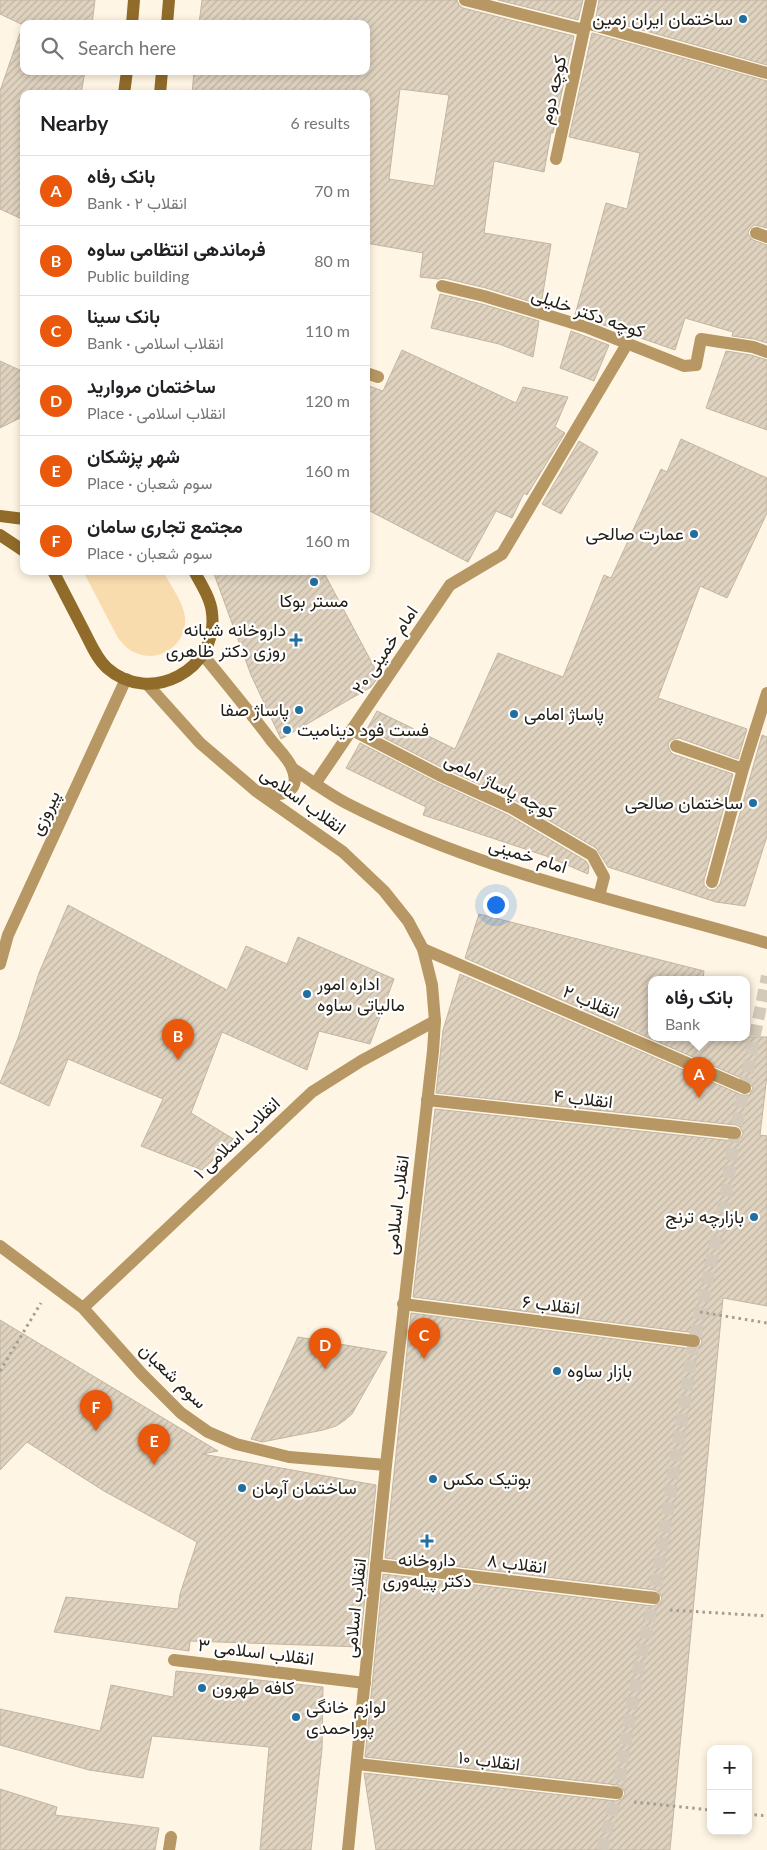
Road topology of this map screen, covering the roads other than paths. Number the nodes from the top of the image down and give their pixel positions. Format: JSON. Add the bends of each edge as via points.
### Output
{"nodes":[{"id":1,"x":134,"y":0,"type":"edge"},
{"id":2,"x":169,"y":0,"type":"edge"},
{"id":3,"x":466,"y":0,"type":"edge"},
{"id":4,"x":591,"y":0,"type":"edge"},
{"id":5,"x":132,"y":20,"type":"edge"},
{"id":6,"x":167,"y":20,"type":"edge"},
{"id":7,"x":585,"y":27,"type":"junction"},
{"id":8,"x":767,"y":74,"type":"edge"},
{"id":9,"x":126,"y":75,"type":"edge"},
{"id":10,"x":162,"y":75,"type":"edge"},
{"id":11,"x":125,"y":90,"type":"edge"},
{"id":12,"x":160,"y":90,"type":"edge"},
{"id":13,"x":556,"y":158,"type":"dead end"},
{"id":14,"x":442,"y":286,"type":"dead end"},
{"id":15,"x":627,"y":344,"type":"junction"},
{"id":16,"x":767,"y":352,"type":"edge"},
{"id":17,"x":0,"y":516,"type":"edge"},
{"id":18,"x":20,"y":518,"type":"edge"},
{"id":19,"x":0,"y":535,"type":"edge"},
{"id":20,"x":20,"y":548,"type":"edge"},
{"id":21,"x":54,"y":575,"type":"edge"},
{"id":22,"x":196,"y":575,"type":"edge"},
{"id":23,"x":203,"y":655,"type":"junction"},
{"id":24,"x":126,"y":679,"type":"junction"},
{"id":25,"x":147,"y":684,"type":"junction"},
{"id":26,"x":767,"y":693,"type":"edge"},
{"id":27,"x":352,"y":730,"type":"junction"},
{"id":28,"x":676,"y":746,"type":"dead end"},
{"id":29,"x":292,"y":768,"type":"junction"},
{"id":30,"x":743,"y":769,"type":"junction"},
{"id":31,"x":315,"y":784,"type":"junction"},
{"id":32,"x":256,"y":791,"type":"junction"},
{"id":33,"x":712,"y":882,"type":"dead end"},
{"id":34,"x":598,"y":896,"type":"junction"},
{"id":35,"x":4,"y":934,"type":"edge"},
{"id":36,"x":767,"y":943,"type":"edge"},
{"id":37,"x":423,"y":948,"type":"junction"},
{"id":38,"x":0,"y":964,"type":"edge"},
{"id":39,"x":435,"y":1021,"type":"junction"},
{"id":40,"x":745,"y":1088,"type":"dead end"},
{"id":41,"x":426,"y":1100,"type":"junction"},
{"id":42,"x":735,"y":1133,"type":"dead end"},
{"id":43,"x":0,"y":1246,"type":"edge"},
{"id":44,"x":403,"y":1304,"type":"junction"},
{"id":45,"x":83,"y":1308,"type":"junction"},
{"id":46,"x":694,"y":1341,"type":"dead end"},
{"id":47,"x":386,"y":1465,"type":"junction"},
{"id":48,"x":376,"y":1565,"type":"junction"},
{"id":49,"x":654,"y":1598,"type":"dead end"},
{"id":50,"x":174,"y":1660,"type":"dead end"},
{"id":51,"x":365,"y":1683,"type":"junction"},
{"id":52,"x":357,"y":1764,"type":"junction"},
{"id":53,"x":621,"y":1797,"type":"road end"},
{"id":54,"x":171,"y":1837,"type":"dead end"},
{"id":55,"x":169,"y":1850,"type":"edge"},
{"id":56,"x":348,"y":1850,"type":"edge"}],
"edges":[{"from":1,"to":5,"type":"main road"},
{"from":2,"to":6,"type":"main road"},
{"from":3,"to":7,"type":"street"},
{"from":4,"to":7,"type":"street","name":"کوچه دوم"},
{"from":7,"to":8,"type":"street"},
{"from":7,"to":13,"type":"street","name":"کوچه دوم"},
{"from":9,"to":11,"type":"main road"},
{"from":10,"to":12,"type":"main road"},
{"from":14,"to":15,"type":"street","name":"کوچه دکتر خلیلی","via":[[586,327]]},
{"from":15,"to":16,"type":"street","name":"کوچه دکتر خلیلی","via":[[684,366],[696,365],[701,339]]},
{"from":15,"to":27,"type":"street","name":"امام خمینی ۲۰","via":[[502,554],[450,585]]},
{"from":17,"to":18,"type":"main road"},
{"from":19,"to":20,"type":"main road"},
{"from":21,"to":24,"type":"main road","via":[[95,652],[107,668]]},
{"from":22,"to":23,"type":"main road","via":[[212,613],[211,634]]},
{"from":23,"to":25,"type":"main road","via":[[188,671],[169,681]]},
{"from":23,"to":29,"type":"street","name":"امام خمینی"},
{"from":24,"to":25,"type":"main road"},
{"from":24,"to":35,"type":"street","name":"پیروزی"},
{"from":25,"to":32,"type":"street","name":"انقلاب اسلامی","via":[[200,743]]},
{"from":26,"to":30,"type":"street"},
{"from":27,"to":31,"type":"street","name":"امام خمینی ۲۰"},
{"from":27,"to":34,"type":"street","name":"کوچه پاساژ امامی","via":[[512,808],[592,855],[604,877]]},
{"from":28,"to":30,"type":"street"},
{"from":29,"to":31,"type":"street","name":"امام خمینی"},
{"from":29,"to":32,"type":"street","via":[[295,781],[291,790],[272,795]]},
{"from":30,"to":33,"type":"street"},
{"from":31,"to":34,"type":"street","name":"امام خمینی","via":[[397,828],[453,851]]},
{"from":32,"to":37,"type":"street","name":"انقلاب اسلامی","via":[[350,858],[408,920]]},
{"from":34,"to":36,"type":"street","name":"امام خمینی"},
{"from":35,"to":38,"type":"street","name":"پیروزی"},
{"from":37,"to":39,"type":"street","name":"انقلاب اسلامی","via":[[432,985]]},
{"from":37,"to":40,"type":"street","name":"انقلاب ۲"},
{"from":39,"to":41,"type":"street","name":"انقلاب اسلامی"},
{"from":39,"to":45,"type":"street","name":"انقلاب اسلامی ۱","via":[[312,1092]]},
{"from":41,"to":42,"type":"street","name":"انقلاب ۴"},
{"from":41,"to":44,"type":"street","name":"انقلاب اسلامی"},
{"from":43,"to":45,"type":"street","name":"سوم شعبان"},
{"from":44,"to":46,"type":"street","name":"انقلاب ۶"},
{"from":44,"to":47,"type":"street","name":"انقلاب اسلامی"},
{"from":45,"to":47,"type":"street","name":"سوم شعبان","via":[[181,1413],[208,1432],[236,1444],[288,1457]]},
{"from":47,"to":48,"type":"street","name":"انقلاب اسلامی"},
{"from":48,"to":49,"type":"street","name":"انقلاب ۸"},
{"from":48,"to":51,"type":"street","name":"انقلاب اسلامی"},
{"from":50,"to":51,"type":"street","name":"انقلاب اسلامی ۳"},
{"from":51,"to":52,"type":"street","name":"انقلاب اسلامی"},
{"from":52,"to":53,"type":"street","name":"انقلاب ۱۰"},
{"from":52,"to":56,"type":"street","name":"انقلاب اسلامی"},
{"from":54,"to":55,"type":"street"}]}
